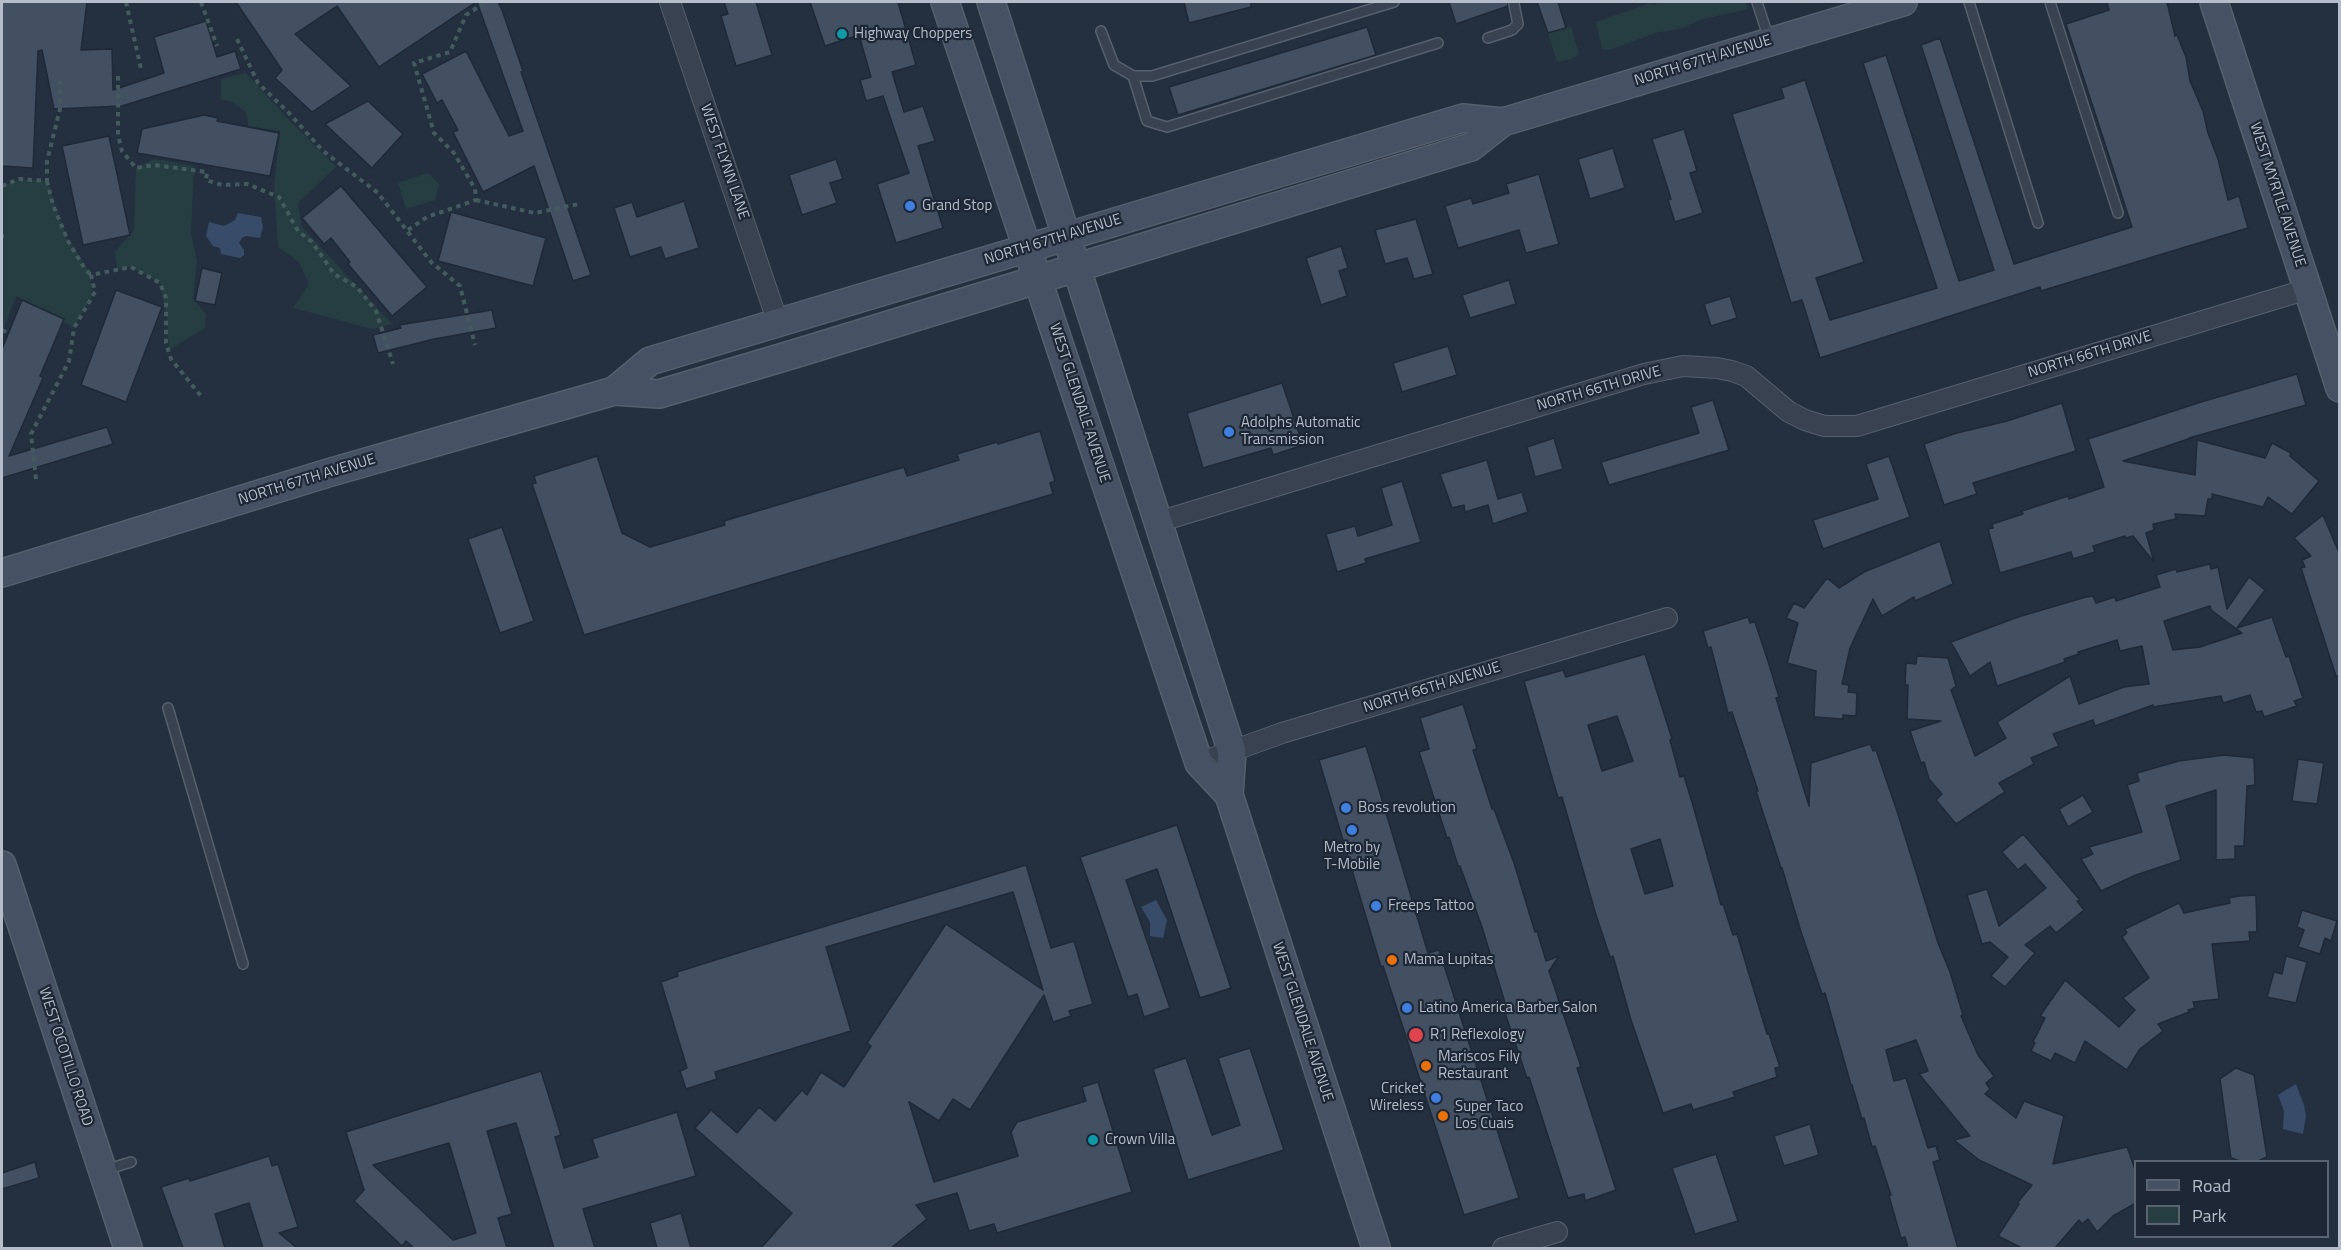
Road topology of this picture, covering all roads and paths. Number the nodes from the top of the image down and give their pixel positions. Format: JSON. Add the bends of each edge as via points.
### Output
{"nodes":[{"id":1,"x":126,"y":2,"type":"edge"},
{"id":2,"x":201,"y":2,"type":"edge"},
{"id":3,"x":486,"y":2,"type":"edge"},
{"id":4,"x":670,"y":2,"type":"edge"},
{"id":5,"x":945,"y":2,"type":"edge"},
{"id":6,"x":991,"y":2,"type":"edge"},
{"id":7,"x":1394,"y":2,"type":"edge"},
{"id":8,"x":1756,"y":2,"type":"edge"},
{"id":9,"x":1903,"y":2,"type":"edge"},
{"id":10,"x":1969,"y":2,"type":"edge"},
{"id":11,"x":2050,"y":2,"type":"edge"},
{"id":12,"x":2214,"y":2,"type":"edge"},
{"id":13,"x":1514,"y":4,"type":"dead end"},
{"id":14,"x":1101,"y":31,"type":"dead end"},
{"id":15,"x":1488,"y":38,"type":"dead end"},
{"id":16,"x":237,"y":39,"type":"dead end"},
{"id":17,"x":1770,"y":42,"type":"junction"},
{"id":18,"x":1438,"y":43,"type":"dead end"},
{"id":19,"x":217,"y":46,"type":"dead end"},
{"id":20,"x":141,"y":69,"type":"dead end"},
{"id":21,"x":118,"y":76,"type":"dead end"},
{"id":22,"x":1133,"y":76,"type":"junction"},
{"id":23,"x":60,"y":79,"type":"dead end"},
{"id":24,"x":1503,"y":122,"type":"junction"},
{"id":25,"x":47,"y":181,"type":"junction"},
{"id":26,"x":2,"y":186,"type":"edge"},
{"id":27,"x":476,"y":200,"type":"junction"},
{"id":28,"x":579,"y":204,"type":"dead end"},
{"id":29,"x":2118,"y":213,"type":"dead end"},
{"id":30,"x":2038,"y":223,"type":"dead end"},
{"id":31,"x":408,"y":230,"type":"junction"},
{"id":32,"x":2,"y":234,"type":"edge"},
{"id":33,"x":1067,"y":236,"type":"junction"},
{"id":34,"x":2,"y":243,"type":"edge"},
{"id":35,"x":1027,"y":247,"type":"junction"},
{"id":36,"x":1076,"y":267,"type":"junction"},
{"id":37,"x":91,"y":274,"type":"junction"},
{"id":38,"x":1038,"y":279,"type":"junction"},
{"id":39,"x":2308,"y":289,"type":"junction"},
{"id":40,"x":778,"y":323,"type":"junction"},
{"id":41,"x":475,"y":345,"type":"dead end"},
{"id":42,"x":393,"y":364,"type":"dead end"},
{"id":43,"x":2340,"y":388,"type":"edge"},
{"id":44,"x":614,"y":391,"type":"junction"},
{"id":45,"x":201,"y":396,"type":"dead end"},
{"id":46,"x":36,"y":479,"type":"dead end"},
{"id":47,"x":1158,"y":522,"type":"junction"},
{"id":48,"x":2,"y":573,"type":"edge"},
{"id":49,"x":1667,"y":618,"type":"dead end"},
{"id":50,"x":168,"y":708,"type":"dead end"},
{"id":51,"x":1232,"y":752,"type":"junction"},
{"id":52,"x":1199,"y":763,"type":"junction"},
{"id":53,"x":1229,"y":795,"type":"junction"},
{"id":54,"x":2,"y":865,"type":"edge"},
{"id":55,"x":243,"y":964,"type":"dead end"},
{"id":56,"x":131,"y":1162,"type":"dead end"},
{"id":57,"x":102,"y":1171,"type":"junction"},
{"id":58,"x":1557,"y":1232,"type":"dead end"},
{"id":59,"x":128,"y":1248,"type":"edge"},
{"id":60,"x":1376,"y":1248,"type":"edge"},
{"id":61,"x":1503,"y":1248,"type":"edge"}],
"edges":[{"from":1,"to":20,"type":"path"},
{"from":2,"to":19,"type":"path"},
{"from":3,"to":27,"type":"path","via":[[466,15],[450,52],[414,63],[434,133],[454,153],[475,189]]},
{"from":4,"to":40,"type":"street","name":"WEST FLYNN LANE"},
{"from":5,"to":35,"type":"main road","name":"WEST GLENDALE AVENUE"},
{"from":6,"to":33,"type":"main road","name":"WEST GLENDALE AVENUE"},
{"from":7,"to":22,"type":"lane","via":[[1152,76]]},
{"from":8,"to":17,"type":"lane"},
{"from":9,"to":17,"type":"main road","name":"NORTH 67TH AVENUE"},
{"from":10,"to":30,"type":"lane"},
{"from":11,"to":29,"type":"lane"},
{"from":12,"to":39,"type":"main road","name":"WEST MYRTLE AVENUE"},
{"from":13,"to":15,"type":"lane","via":[[1518,24]]},
{"from":14,"to":22,"type":"lane","via":[[1114,64]]},
{"from":16,"to":31,"type":"path","via":[[258,83],[323,151],[378,193]]},
{"from":17,"to":24,"type":"main road","name":"NORTH 67TH AVENUE"},
{"from":18,"to":22,"type":"lane","via":[[1167,127],[1147,121]]},
{"from":21,"to":42,"type":"path","via":[[118,135],[122,151],[136,168],[154,165],[207,172],[206,180],[222,185],[247,184],[279,197],[298,231],[312,242],[334,274],[357,287],[376,311]]},
{"from":23,"to":25,"type":"path","via":[[60,109],[47,161]]},
{"from":24,"to":33,"type":"main road","name":"NORTH 67TH AVENUE","via":[[1463,118]]},
{"from":24,"to":36,"type":"main road","name":"NORTH 67TH AVENUE","via":[[1471,147]]},
{"from":25,"to":26,"type":"path","via":[[19,179]]},
{"from":25,"to":37,"type":"path","via":[[68,241]]},
{"from":27,"to":28,"type":"path","via":[[535,213]]},
{"from":27,"to":31,"type":"path","via":[[427,218]]},
{"from":31,"to":41,"type":"path","via":[[431,262],[460,286]]},
{"from":32,"to":34,"type":"path"},
{"from":33,"to":35,"type":"main road","name":"NORTH 67TH AVENUE"},
{"from":33,"to":36,"type":"main road","name":"WEST GLENDALE AVENUE"},
{"from":35,"to":38,"type":"main road","name":"WEST GLENDALE AVENUE"},
{"from":35,"to":40,"type":"main road","name":"NORTH 67TH AVENUE"},
{"from":36,"to":38,"type":"main road","name":"NORTH 67TH AVENUE"},
{"from":36,"to":47,"type":"main road","name":"WEST GLENDALE AVENUE"},
{"from":37,"to":45,"type":"path","via":[[130,267],[160,283],[166,298],[166,343],[171,358]]},
{"from":37,"to":46,"type":"path","via":[[95,292],[74,328],[69,361],[31,434]]},
{"from":38,"to":44,"type":"main road","name":"NORTH 67TH AVENUE","via":[[659,394]]},
{"from":38,"to":52,"type":"main road","name":"WEST GLENDALE AVENUE"},
{"from":39,"to":43,"type":"main road","name":"WEST MYRTLE AVENUE"},
{"from":39,"to":47,"type":"street","name":"NORTH 66TH DRIVE","via":[[1857,426],[1824,426],[1805,420],[1789,412],[1746,376],[1718,368],[1683,366],[1644,374]]},
{"from":40,"to":44,"type":"main road","name":"NORTH 67TH AVENUE","via":[[650,361]]},
{"from":44,"to":48,"type":"main road","name":"NORTH 67TH AVENUE","via":[[317,476]]},
{"from":47,"to":51,"type":"main road","name":"WEST GLENDALE AVENUE"},
{"from":49,"to":51,"type":"street","name":"NORTH 66TH AVENUE","via":[[1282,733]]},
{"from":50,"to":55,"type":"lane"},
{"from":51,"to":52,"type":"street","name":"NORTH 66TH AVENUE"},
{"from":51,"to":53,"type":"main road","name":"WEST GLENDALE AVENUE"},
{"from":52,"to":53,"type":"main road","name":"WEST GLENDALE AVENUE"},
{"from":53,"to":60,"type":"main road","name":"WEST GLENDALE AVENUE"},
{"from":54,"to":57,"type":"main road","name":"WEST OCOTILLO ROAD"},
{"from":56,"to":57,"type":"lane"},
{"from":57,"to":59,"type":"main road","name":"WEST OCOTILLO ROAD"},
{"from":58,"to":61,"type":"street"}]}
